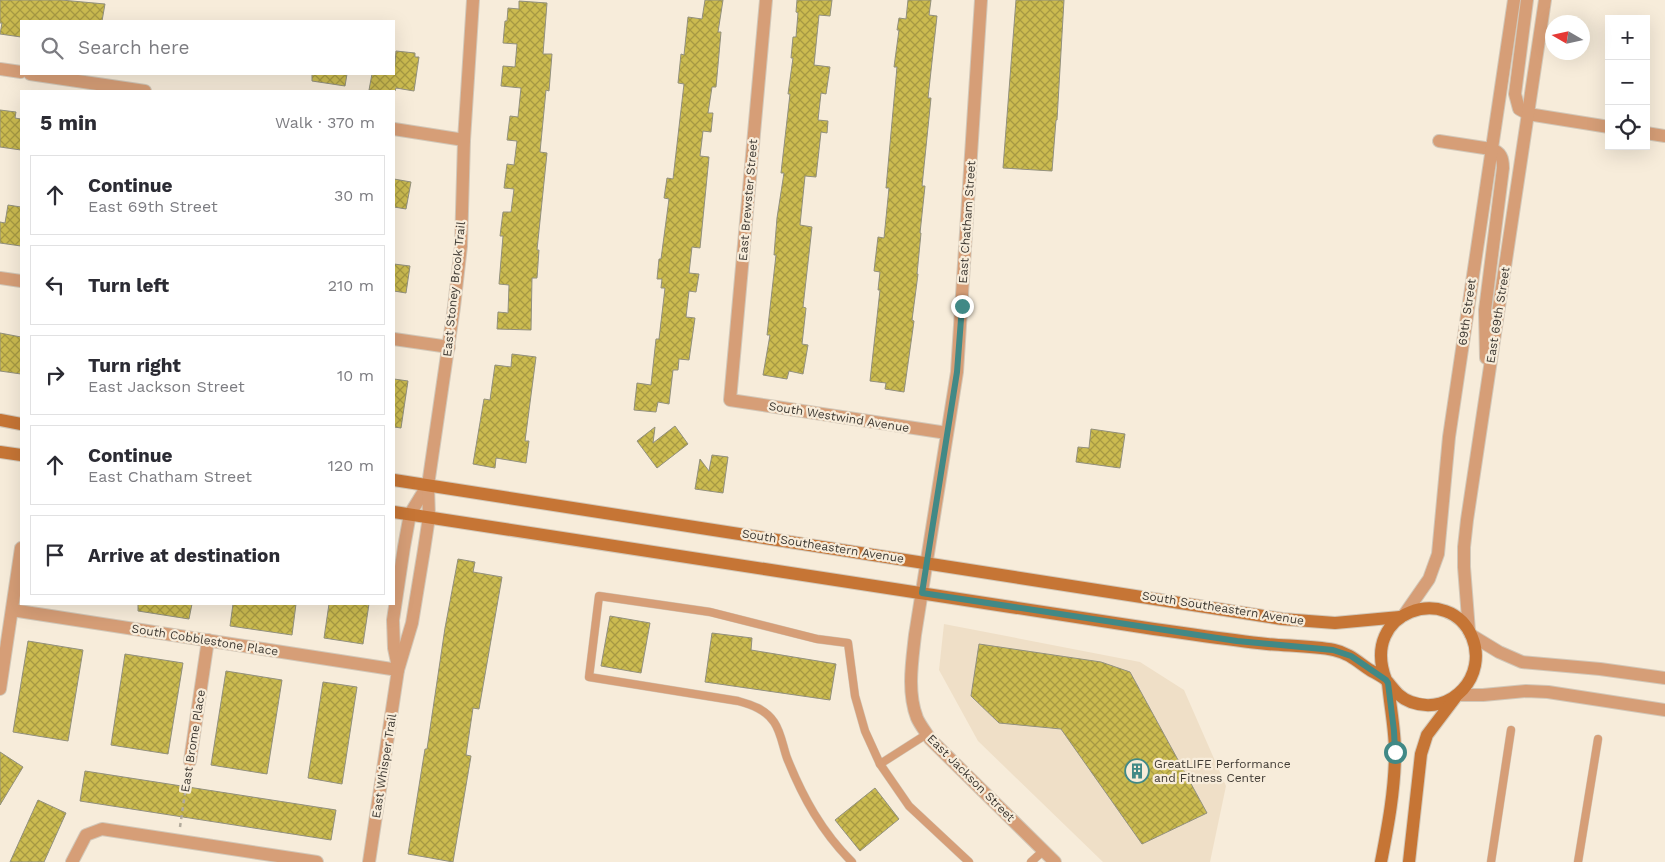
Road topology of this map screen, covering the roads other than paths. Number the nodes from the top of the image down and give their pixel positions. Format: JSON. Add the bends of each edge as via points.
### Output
{"nodes":[{"id":1,"x":473,"y":0,"type":"edge"},
{"id":2,"x":766,"y":0,"type":"edge"},
{"id":3,"x":981,"y":0,"type":"edge"},
{"id":4,"x":1514,"y":0,"type":"edge"},
{"id":5,"x":1526,"y":0,"type":"edge"},
{"id":6,"x":1545,"y":0,"type":"edge"},
{"id":7,"x":0,"y":69,"type":"edge"},
{"id":8,"x":20,"y":72,"type":"edge"},
{"id":9,"x":37,"y":75,"type":"edge"},
{"id":10,"x":138,"y":90,"type":"edge"},
{"id":11,"x":1528,"y":114,"type":"junction"},
{"id":12,"x":1605,"y":125,"type":"edge"},
{"id":13,"x":395,"y":129,"type":"edge"},
{"id":14,"x":1650,"y":134,"type":"edge"},
{"id":15,"x":1665,"y":136,"type":"edge"},
{"id":16,"x":464,"y":140,"type":"junction"},
{"id":17,"x":1439,"y":141,"type":"dead end"},
{"id":18,"x":1491,"y":149,"type":"junction"},
{"id":19,"x":0,"y":278,"type":"edge"},
{"id":20,"x":20,"y":281,"type":"edge"},
{"id":21,"x":395,"y":339,"type":"edge"},
{"id":22,"x":449,"y":347,"type":"junction"},
{"id":23,"x":1488,"y":378,"type":"junction"},
{"id":24,"x":730,"y":400,"type":"joint"},
{"id":25,"x":0,"y":420,"type":"edge"},
{"id":26,"x":20,"y":424,"type":"edge"},
{"id":27,"x":948,"y":433,"type":"junction"},
{"id":28,"x":0,"y":452,"type":"edge"},
{"id":29,"x":20,"y":455,"type":"edge"},
{"id":30,"x":395,"y":480,"type":"edge"},
{"id":31,"x":428,"y":485,"type":"junction"},
{"id":32,"x":395,"y":512,"type":"edge"},
{"id":33,"x":410,"y":514,"type":"junction"},
{"id":34,"x":428,"y":517,"type":"junction"},
{"id":35,"x":20,"y":555,"type":"edge"},
{"id":36,"x":928,"y":562,"type":"junction"},
{"id":37,"x":922,"y":593,"type":"junction"},
{"id":38,"x":12,"y":610,"type":"junction"},
{"id":39,"x":1402,"y":616,"type":"junction"},
{"id":40,"x":1470,"y":633,"type":"junction"},
{"id":41,"x":208,"y":640,"type":"junction"},
{"id":42,"x":398,"y":670,"type":"junction"},
{"id":43,"x":1665,"y":678,"type":"edge"},
{"id":44,"x":1387,"y":681,"type":"junction"},
{"id":45,"x":0,"y":689,"type":"edge"},
{"id":46,"x":1457,"y":696,"type":"junction"},
{"id":47,"x":1665,"y":710,"type":"edge"},
{"id":48,"x":1511,"y":730,"type":"dead end"},
{"id":49,"x":926,"y":734,"type":"junction"},
{"id":50,"x":1598,"y":739,"type":"dead end"},
{"id":51,"x":190,"y":761,"type":"road end"},
{"id":52,"x":880,"y":764,"type":"junction"},
{"id":53,"x":1043,"y":851,"type":"junction"},
{"id":54,"x":72,"y":862,"type":"edge"},
{"id":55,"x":317,"y":862,"type":"edge"},
{"id":56,"x":369,"y":862,"type":"edge"},
{"id":57,"x":852,"y":862,"type":"edge"},
{"id":58,"x":969,"y":862,"type":"edge"},
{"id":59,"x":1031,"y":862,"type":"edge"},
{"id":60,"x":1054,"y":862,"type":"edge"},
{"id":61,"x":1381,"y":862,"type":"edge"},
{"id":62,"x":1410,"y":862,"type":"edge"},
{"id":63,"x":1491,"y":862,"type":"edge"},
{"id":64,"x":1578,"y":862,"type":"edge"}],
"edges":[{"from":1,"to":16,"type":"street","name":"East Stoney Brook Trail"},
{"from":2,"to":24,"type":"street","name":"East Brewster Street"},
{"from":3,"to":27,"type":"street","name":"East Chatham Street","via":[[960,342]]},
{"from":4,"to":18,"type":"street","name":"69th Street"},
{"from":5,"to":11,"type":"street","via":[[1515,94],[1519,109]]},
{"from":6,"to":11,"type":"street","name":"East 69th Street"},
{"from":7,"to":8,"type":"street"},
{"from":9,"to":10,"type":"street"},
{"from":11,"to":12,"type":"street"},
{"from":11,"to":23,"type":"street","name":"East 69th Street"},
{"from":13,"to":16,"type":"street"},
{"from":14,"to":15,"type":"street"},
{"from":16,"to":22,"type":"street","name":"East Stoney Brook Trail","via":[[461,246]]},
{"from":17,"to":18,"type":"street"},
{"from":18,"to":23,"type":"street","via":[[1501,155],[1503,168],[1485,310]]},
{"from":18,"to":39,"type":"street","name":"69th Street","via":[[1449,436],[1438,554],[1429,579]]},
{"from":19,"to":20,"type":"street"},
{"from":21,"to":22,"type":"street"},
{"from":22,"to":31,"type":"street","name":"East Stoney Brook Trail"},
{"from":23,"to":40,"type":"street","name":"East 69th Street","via":[[1464,547]]},
{"from":24,"to":27,"type":"street","name":"South Westwind Avenue"},
{"from":25,"to":26,"type":"main road"},
{"from":27,"to":36,"type":"street","name":"East Chatham Street"},
{"from":28,"to":29,"type":"main road"},
{"from":30,"to":31,"type":"main road","name":"South Southeastern Avenue"},
{"from":31,"to":33,"type":"street","name":"East Whisper Trail"},
{"from":31,"to":34,"type":"street","name":"East Stoney Brook Trail"},
{"from":31,"to":36,"type":"main road","name":"South Southeastern Avenue"},
{"from":32,"to":33,"type":"main road"},
{"from":33,"to":34,"type":"main road"},
{"from":33,"to":42,"type":"street","name":"East Whisper Trail","via":[[393,620]]},
{"from":34,"to":37,"type":"main road"},
{"from":34,"to":42,"type":"street","name":"East Whisper Trail","via":[[412,623]]},
{"from":35,"to":38,"type":"street"},
{"from":36,"to":37,"type":"street","name":"East Jackson Street"},
{"from":36,"to":39,"type":"main road","name":"South Southeastern Avenue","via":[[1282,619],[1335,623]]},
{"from":37,"to":44,"type":"main road","via":[[1228,640],[1333,650],[1351,656]]},
{"from":37,"to":49,"type":"street","name":"East Jackson Street","via":[[911,677],[918,719]]},
{"from":38,"to":41,"type":"street","name":"South Cobblestone Place"},
{"from":38,"to":45,"type":"street"},
{"from":39,"to":40,"type":"main road","via":[[1434,608],[1454,616]]},
{"from":39,"to":44,"type":"main road","via":[[1392,625],[1381,646],[1380,657]]},
{"from":40,"to":43,"type":"street","via":[[1522,662]]},
{"from":40,"to":46,"type":"main road","via":[[1477,657],[1475,669],[1471,680]]},
{"from":41,"to":42,"type":"street","name":"South Cobblestone Place"},
{"from":41,"to":51,"type":"street","name":"East Brome Place"},
{"from":42,"to":56,"type":"street","name":"East Whisper Trail"},
{"from":44,"to":46,"type":"main road","via":[[1401,697],[1423,705],[1446,702]]},
{"from":44,"to":61,"type":"main road","via":[[1395,752]]},
{"from":46,"to":47,"type":"street","via":[[1548,692]]},
{"from":46,"to":62,"type":"main road","via":[[1424,742]]},
{"from":48,"to":63,"type":"lane"},
{"from":49,"to":52,"type":"lane"},
{"from":49,"to":53,"type":"street","name":"East Jackson Street"},
{"from":50,"to":64,"type":"lane"},
{"from":52,"to":57,"type":"lane","via":[[865,731],[855,696],[848,643],[817,639],[710,612],[599,596],[589,677],[738,701],[760,708],[774,722],[813,814]]},
{"from":52,"to":58,"type":"lane","via":[[909,806]]},
{"from":53,"to":59,"type":"lane"},
{"from":53,"to":60,"type":"street","name":"East Jackson Street"},
{"from":54,"to":55,"type":"street","via":[[86,835],[102,829]]}]}
